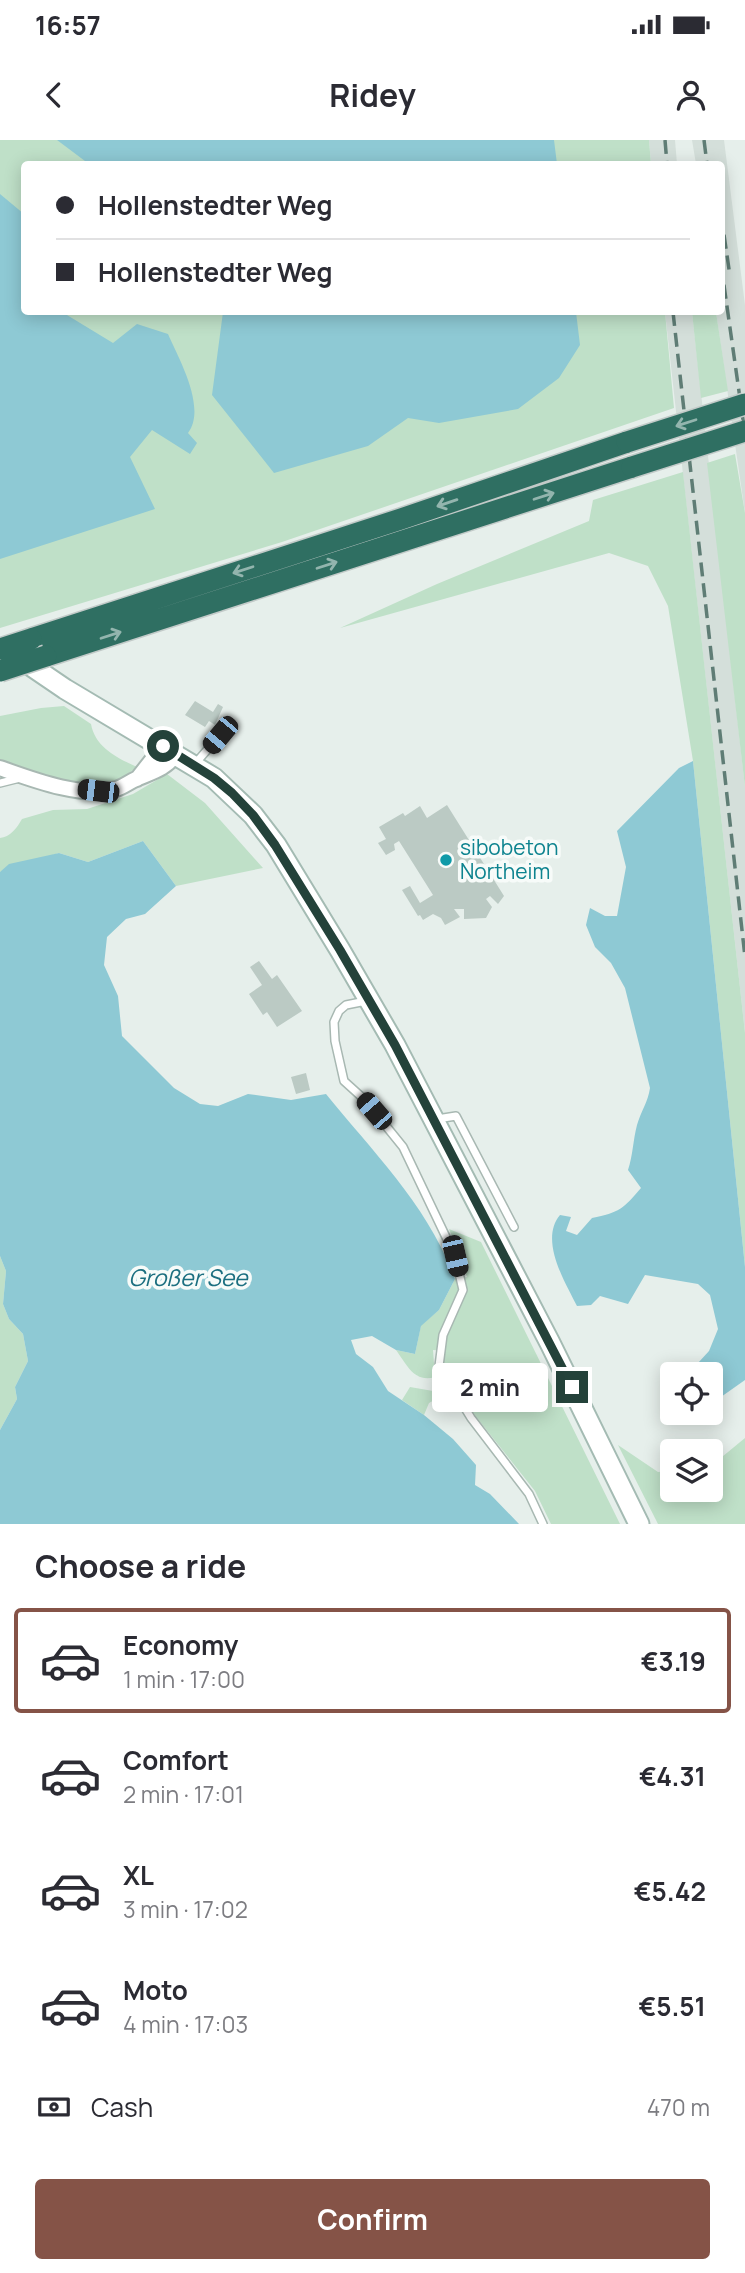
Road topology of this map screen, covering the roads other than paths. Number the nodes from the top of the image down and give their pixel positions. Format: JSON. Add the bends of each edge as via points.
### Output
{"nodes":[{"id":1,"x":745,"y":404,"type":"edge"},
{"id":2,"x":745,"y":431,"type":"edge"},
{"id":3,"x":0,"y":647,"type":"edge"},
{"id":4,"x":0,"y":671,"type":"edge"},
{"id":5,"x":220,"y":735,"type":"dead end"},
{"id":6,"x":169,"y":750,"type":"junction"},
{"id":7,"x":194,"y":765,"type":"junction"},
{"id":8,"x":0,"y":768,"type":"edge"},
{"id":9,"x":25,"y":777,"type":"junction"},
{"id":10,"x":0,"y":783,"type":"edge"},
{"id":11,"x":370,"y":1001,"type":"junction"},
{"id":12,"x":433,"y":1120,"type":"junction"},
{"id":13,"x":514,"y":1227,"type":"dead end"},
{"id":14,"x":543,"y":1524,"type":"edge"},
{"id":15,"x":639,"y":1524,"type":"edge"}],
"edges":[{"from":1,"to":3,"type":"highway","one_way":true,"bridge":true},
{"from":4,"to":2,"type":"highway","one_way":true,"bridge":true},
{"from":3,"to":6,"type":"main road"},
{"from":5,"to":7,"type":"lane"},
{"from":6,"to":7,"type":"main road"},
{"from":6,"to":9,"type":"street","via":[[170,763],[117,789],[57,786]]},
{"from":7,"to":11,"type":"main road","via":[[232,793],[261,825]]},
{"from":8,"to":9,"type":"street"},
{"from":9,"to":10,"type":"lane"},
{"from":11,"to":12,"type":"main road"},
{"from":11,"to":14,"type":"lane","via":[[346,1005],[334,1022],[344,1081],[403,1147],[455,1256],[463,1290],[443,1335],[439,1366],[471,1418],[529,1494]]},
{"from":12,"to":13,"type":"lane","via":[[456,1116]]},
{"from":12,"to":15,"type":"main road"}]}
